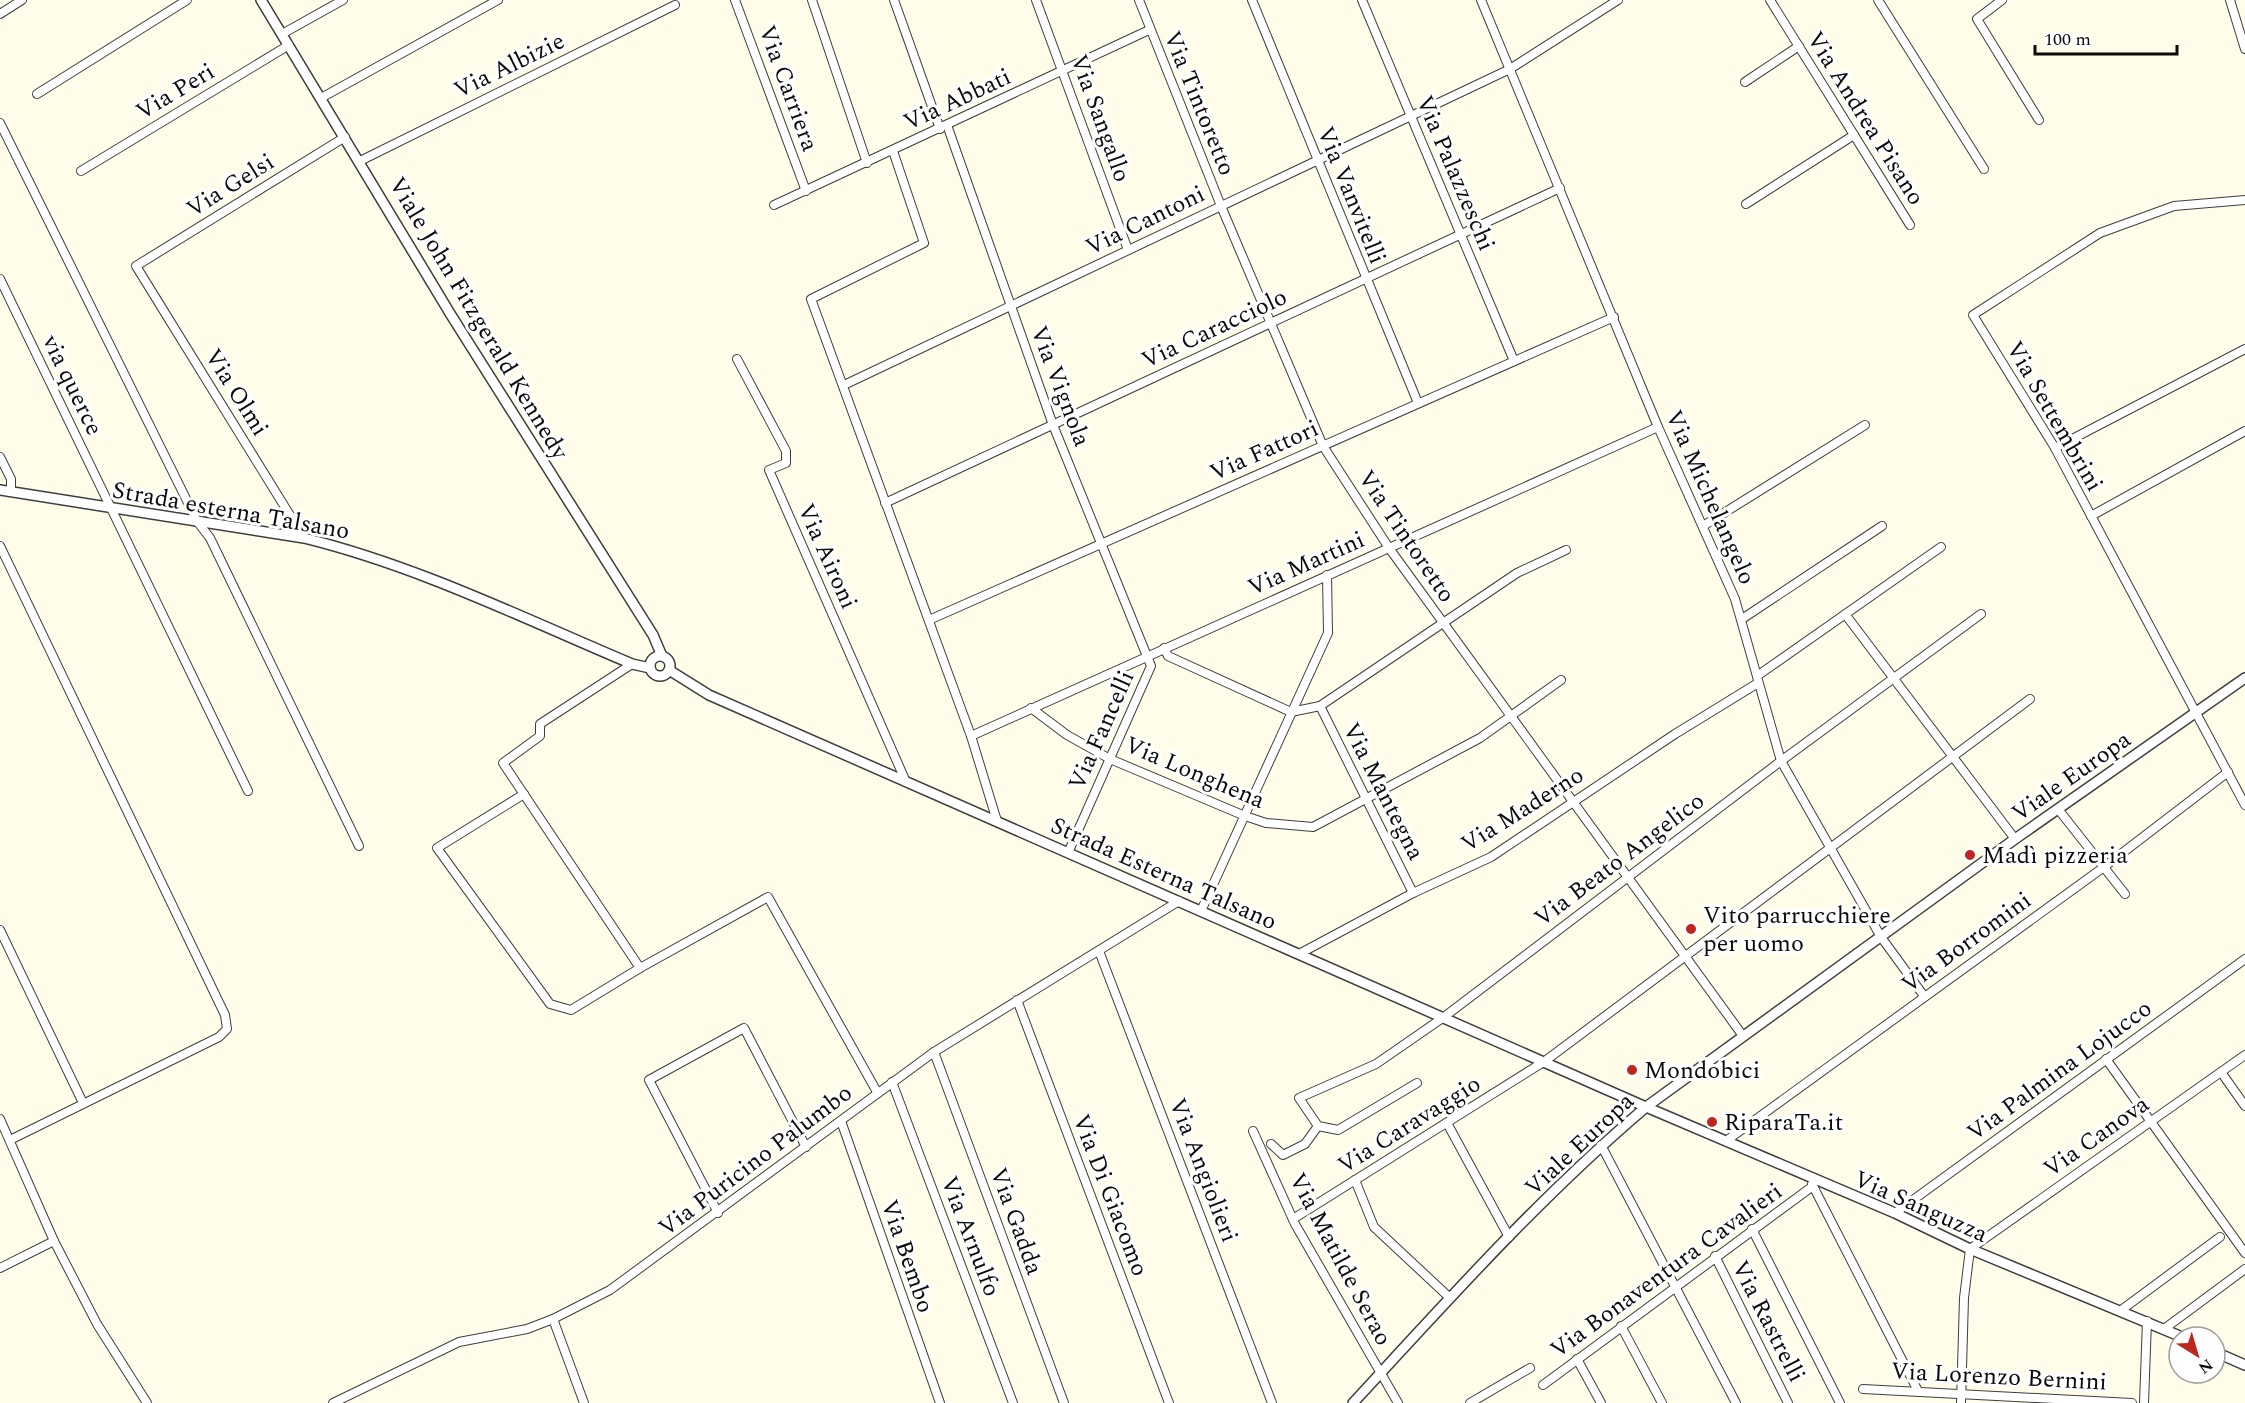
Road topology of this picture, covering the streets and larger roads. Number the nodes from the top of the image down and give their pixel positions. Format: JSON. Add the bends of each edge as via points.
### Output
{"nodes":[{"id":1,"x":22,"y":0,"type":"edge"},
{"id":2,"x":187,"y":0,"type":"edge"},
{"id":3,"x":261,"y":0,"type":"edge"},
{"id":4,"x":344,"y":0,"type":"edge"},
{"id":5,"x":498,"y":0,"type":"edge"},
{"id":6,"x":735,"y":0,"type":"edge"},
{"id":7,"x":812,"y":0,"type":"edge"},
{"id":8,"x":894,"y":0,"type":"edge"},
{"id":9,"x":1036,"y":0,"type":"edge"},
{"id":10,"x":1140,"y":0,"type":"edge"},
{"id":11,"x":1252,"y":0,"type":"edge"},
{"id":12,"x":1362,"y":0,"type":"edge"},
{"id":13,"x":1481,"y":0,"type":"edge"},
{"id":14,"x":1618,"y":0,"type":"edge"},
{"id":15,"x":1770,"y":0,"type":"edge"},
{"id":16,"x":1878,"y":0,"type":"edge"},
{"id":17,"x":2002,"y":0,"type":"edge"},
{"id":18,"x":2230,"y":0,"type":"edge"},
{"id":19,"x":675,"y":5,"type":"dead end"},
{"id":20,"x":0,"y":14,"type":"edge"},
{"id":21,"x":1149,"y":30,"type":"junction"},
{"id":22,"x":282,"y":34,"type":"junction"},
{"id":23,"x":289,"y":45,"type":"junction"},
{"id":24,"x":1799,"y":46,"type":"junction"},
{"id":25,"x":2245,"y":49,"type":"edge"},
{"id":26,"x":1510,"y":69,"type":"junction"},
{"id":27,"x":1062,"y":71,"type":"junction"},
{"id":28,"x":1744,"y":82,"type":"dead end"},
{"id":29,"x":37,"y":94,"type":"dead end"},
{"id":30,"x":321,"y":98,"type":"junction"},
{"id":31,"x":1410,"y":116,"type":"junction"},
{"id":32,"x":2039,"y":120,"type":"dead end"},
{"id":33,"x":0,"y":123,"type":"edge"},
{"id":34,"x":944,"y":127,"type":"junction"},
{"id":35,"x":1854,"y":135,"type":"junction"},
{"id":36,"x":345,"y":137,"type":"junction"},
{"id":37,"x":893,"y":151,"type":"junction"},
{"id":38,"x":360,"y":161,"type":"junction"},
{"id":39,"x":1318,"y":161,"type":"junction"},
{"id":40,"x":867,"y":163,"type":"junction"},
{"id":41,"x":1984,"y":169,"type":"dead end"},
{"id":42,"x":81,"y":171,"type":"dead end"},
{"id":43,"x":1560,"y":188,"type":"junction"},
{"id":44,"x":806,"y":190,"type":"junction"},
{"id":45,"x":2245,"y":200,"type":"edge"},
{"id":46,"x":1746,"y":204,"type":"dead end"},
{"id":47,"x":774,"y":205,"type":"dead end"},
{"id":48,"x":1221,"y":206,"type":"junction"},
{"id":49,"x":1910,"y":225,"type":"dead end"},
{"id":50,"x":1461,"y":235,"type":"junction"},
{"id":51,"x":1128,"y":250,"type":"junction"},
{"id":52,"x":136,"y":266,"type":"joint"},
{"id":53,"x":0,"y":279,"type":"edge"},
{"id":54,"x":1365,"y":279,"type":"junction"},
{"id":55,"x":1011,"y":307,"type":"junction"},
{"id":56,"x":1614,"y":317,"type":"junction"},
{"id":57,"x":1270,"y":323,"type":"junction"},
{"id":58,"x":2245,"y":349,"type":"edge"},
{"id":59,"x":737,"y":358,"type":"dead end"},
{"id":60,"x":1514,"y":361,"type":"junction"},
{"id":61,"x":844,"y":385,"type":"junction"},
{"id":62,"x":1418,"y":403,"type":"junction"},
{"id":63,"x":1053,"y":425,"type":"junction"},
{"id":64,"x":1865,"y":425,"type":"dead end"},
{"id":65,"x":1658,"y":427,"type":"junction"},
{"id":66,"x":2245,"y":431,"type":"edge"},
{"id":67,"x":1323,"y":446,"type":"junction"},
{"id":68,"x":2055,"y":448,"type":"junction"},
{"id":69,"x":0,"y":457,"type":"edge"},
{"id":70,"x":0,"y":490,"type":"edge"},
{"id":71,"x":11,"y":492,"type":"junction"},
{"id":72,"x":885,"y":503,"type":"junction"},
{"id":73,"x":111,"y":507,"type":"junction"},
{"id":74,"x":2091,"y":516,"type":"junction"},
{"id":75,"x":197,"y":521,"type":"junction"},
{"id":76,"x":1703,"y":526,"type":"junction"},
{"id":77,"x":1882,"y":526,"type":"dead end"},
{"id":78,"x":304,"y":538,"type":"junction"},
{"id":79,"x":1102,"y":543,"type":"junction"},
{"id":80,"x":0,"y":546,"type":"edge"},
{"id":81,"x":1941,"y":547,"type":"dead end"},
{"id":82,"x":1389,"y":548,"type":"junction"},
{"id":83,"x":1566,"y":550,"type":"dead end"},
{"id":84,"x":1327,"y":575,"type":"junction"},
{"id":85,"x":1845,"y":614,"type":"junction"},
{"id":86,"x":1981,"y":614,"type":"dead end"},
{"id":87,"x":1742,"y":619,"type":"junction"},
{"id":88,"x":929,"y":620,"type":"junction"},
{"id":89,"x":1443,"y":623,"type":"junction"},
{"id":90,"x":1164,"y":648,"type":"junction"},
{"id":91,"x":662,"y":656,"type":"junction"},
{"id":92,"x":1148,"y":656,"type":"junction"},
{"id":93,"x":632,"y":664,"type":"junction"},
{"id":94,"x":650,"y":668,"type":"junction"},
{"id":95,"x":669,"y":670,"type":"junction"},
{"id":96,"x":2245,"y":678,"type":"edge"},
{"id":97,"x":1894,"y":679,"type":"junction"},
{"id":98,"x":1561,"y":680,"type":"dead end"},
{"id":99,"x":1757,"y":680,"type":"junction"},
{"id":100,"x":2030,"y":699,"type":"dead end"},
{"id":101,"x":1320,"y":706,"type":"junction"},
{"id":102,"x":1031,"y":708,"type":"junction"},
{"id":103,"x":1291,"y":712,"type":"junction"},
{"id":104,"x":2195,"y":712,"type":"junction"},
{"id":105,"x":1510,"y":717,"type":"junction"},
{"id":106,"x":971,"y":736,"type":"junction"},
{"id":107,"x":1953,"y":757,"type":"junction"},
{"id":108,"x":1110,"y":759,"type":"junction"},
{"id":109,"x":1781,"y":761,"type":"junction"},
{"id":110,"x":2228,"y":772,"type":"junction"},
{"id":111,"x":906,"y":782,"type":"junction"},
{"id":112,"x":248,"y":791,"type":"dead end"},
{"id":113,"x":524,"y":794,"type":"junction"},
{"id":114,"x":1366,"y":799,"type":"junction"},
{"id":115,"x":2244,"y":801,"type":"edge"},
{"id":116,"x":1573,"y":802,"type":"junction"},
{"id":117,"x":2058,"y":809,"type":"junction"},
{"id":118,"x":1245,"y":816,"type":"junction"},
{"id":119,"x":997,"y":821,"type":"junction"},
{"id":120,"x":2015,"y":839,"type":"junction"},
{"id":121,"x":359,"y":846,"type":"dead end"},
{"id":122,"x":1831,"y":848,"type":"junction"},
{"id":123,"x":1068,"y":853,"type":"junction"},
{"id":124,"x":2104,"y":867,"type":"junction"},
{"id":125,"x":1629,"y":877,"type":"junction"},
{"id":126,"x":1413,"y":892,"type":"junction"},
{"id":127,"x":2125,"y":894,"type":"dead end"},
{"id":128,"x":1179,"y":901,"type":"junction"},
{"id":129,"x":1201,"y":910,"type":"junction"},
{"id":130,"x":0,"y":930,"type":"edge"},
{"id":131,"x":1881,"y":937,"type":"junction"},
{"id":132,"x":1099,"y":951,"type":"junction"},
{"id":133,"x":1299,"y":954,"type":"junction"},
{"id":134,"x":1685,"y":955,"type":"junction"},
{"id":135,"x":2245,"y":959,"type":"edge"},
{"id":136,"x":640,"y":968,"type":"junction"},
{"id":137,"x":1924,"y":996,"type":"junction"},
{"id":138,"x":1017,"y":1000,"type":"junction"},
{"id":139,"x":1444,"y":1017,"type":"junction"},
{"id":140,"x":1743,"y":1036,"type":"junction"},
{"id":141,"x":934,"y":1052,"type":"junction"},
{"id":142,"x":2245,"y":1055,"type":"edge"},
{"id":143,"x":2106,"y":1059,"type":"junction"},
{"id":144,"x":1545,"y":1061,"type":"junction"},
{"id":145,"x":2222,"y":1072,"type":"junction"},
{"id":146,"x":892,"y":1082,"type":"junction"},
{"id":147,"x":1417,"y":1083,"type":"dead end"},
{"id":148,"x":877,"y":1092,"type":"junction"},
{"id":149,"x":83,"y":1103,"type":"junction"},
{"id":150,"x":2245,"y":1106,"type":"edge"},
{"id":151,"x":1646,"y":1107,"type":"junction"},
{"id":152,"x":0,"y":1119,"type":"edge"},
{"id":153,"x":2151,"y":1120,"type":"junction"},
{"id":154,"x":841,"y":1121,"type":"junction"},
{"id":155,"x":1447,"y":1123,"type":"junction"},
{"id":156,"x":1318,"y":1126,"type":"junction"},
{"id":157,"x":1253,"y":1131,"type":"dead end"},
{"id":158,"x":10,"y":1140,"type":"junction"},
{"id":159,"x":1726,"y":1141,"type":"junction"},
{"id":160,"x":1271,"y":1144,"type":"dead end"},
{"id":161,"x":1601,"y":1145,"type":"junction"},
{"id":162,"x":806,"y":1147,"type":"junction"},
{"id":163,"x":1355,"y":1180,"type":"junction"},
{"id":164,"x":1812,"y":1183,"type":"junction"},
{"id":165,"x":718,"y":1213,"type":"junction"},
{"id":166,"x":1895,"y":1213,"type":"junction"},
{"id":167,"x":1293,"y":1219,"type":"junction"},
{"id":168,"x":1752,"y":1229,"type":"junction"},
{"id":169,"x":1509,"y":1237,"type":"junction"},
{"id":170,"x":2220,"y":1237,"type":"dead end"},
{"id":171,"x":54,"y":1240,"type":"junction"},
{"id":172,"x":1970,"y":1249,"type":"junction"},
{"id":173,"x":2245,"y":1253,"type":"edge"},
{"id":174,"x":1715,"y":1256,"type":"junction"},
{"id":175,"x":0,"y":1268,"type":"edge"},
{"id":176,"x":2245,"y":1269,"type":"edge"},
{"id":177,"x":1676,"y":1286,"type":"junction"},
{"id":178,"x":1450,"y":1298,"type":"junction"},
{"id":179,"x":2120,"y":1311,"type":"junction"},
{"id":180,"x":553,"y":1319,"type":"junction"},
{"id":181,"x":2147,"y":1321,"type":"junction"},
{"id":182,"x":1622,"y":1326,"type":"junction"},
{"id":183,"x":2164,"y":1329,"type":"junction"},
{"id":184,"x":2167,"y":1330,"type":"edge"},
{"id":185,"x":2227,"y":1357,"type":"edge"},
{"id":186,"x":1577,"y":1359,"type":"junction"},
{"id":187,"x":2245,"y":1365,"type":"edge"},
{"id":188,"x":1530,"y":1368,"type":"dead end"},
{"id":189,"x":1381,"y":1373,"type":"junction"},
{"id":190,"x":1543,"y":1385,"type":"dead end"},
{"id":191,"x":1863,"y":1389,"type":"dead end"},
{"id":192,"x":1918,"y":1391,"type":"junction"},
{"id":193,"x":1962,"y":1393,"type":"junction"},
{"id":194,"x":2093,"y":1402,"type":"edge"},
{"id":195,"x":147,"y":1403,"type":"edge"},
{"id":196,"x":333,"y":1403,"type":"edge"},
{"id":197,"x":584,"y":1403,"type":"edge"},
{"id":198,"x":940,"y":1403,"type":"edge"},
{"id":199,"x":1013,"y":1403,"type":"edge"},
{"id":200,"x":1064,"y":1403,"type":"edge"},
{"id":201,"x":1169,"y":1403,"type":"edge"},
{"id":202,"x":1272,"y":1403,"type":"edge"},
{"id":203,"x":1353,"y":1403,"type":"edge"},
{"id":204,"x":1398,"y":1403,"type":"edge"},
{"id":205,"x":1470,"y":1403,"type":"edge"},
{"id":206,"x":1600,"y":1403,"type":"edge"},
{"id":207,"x":1662,"y":1403,"type":"edge"},
{"id":208,"x":1736,"y":1403,"type":"edge"},
{"id":209,"x":1788,"y":1403,"type":"edge"},
{"id":210,"x":1840,"y":1403,"type":"edge"},
{"id":211,"x":1961,"y":1403,"type":"edge"},
{"id":212,"x":2132,"y":1403,"type":"edge"},
{"id":213,"x":2144,"y":1403,"type":"edge"}],
"edges":[{"from":1,"to":20,"type":"street"},
{"from":2,"to":29,"type":"street"},
{"from":3,"to":22,"type":"street","name":"Viale John Fitzgerald Kennedy"},
{"from":4,"to":22,"type":"street"},
{"from":5,"to":30,"type":"street"},
{"from":6,"to":44,"type":"street","name":"Via Carriera"},
{"from":7,"to":40,"type":"street"},
{"from":8,"to":34,"type":"street","name":"Via Vignola"},
{"from":9,"to":27,"type":"street","name":"Via Sangallo"},
{"from":10,"to":21,"type":"street","name":"Via Tintoretto"},
{"from":11,"to":39,"type":"street","name":"Via Vanvitelli"},
{"from":12,"to":31,"type":"street","name":"Via Palazzeschi"},
{"from":13,"to":26,"type":"street","name":"Via Michelangelo"},
{"from":14,"to":26,"type":"street","name":"Via Cantoni"},
{"from":15,"to":24,"type":"street","name":"Via Andrea Pisano"},
{"from":16,"to":41,"type":"street"},
{"from":17,"to":32,"type":"street","via":[[1977,19]]},
{"from":18,"to":25,"type":"street"},
{"from":19,"to":38,"type":"street","name":"Via Albizie"},
{"from":21,"to":27,"type":"street","name":"Via Abbati"},
{"from":21,"to":48,"type":"street","name":"Via Tintoretto"},
{"from":22,"to":23,"type":"street","name":"Viale John Fitzgerald Kennedy"},
{"from":23,"to":30,"type":"street","name":"Viale John Fitzgerald Kennedy"},
{"from":23,"to":42,"type":"street","name":"Via Peri"},
{"from":24,"to":28,"type":"street"},
{"from":24,"to":35,"type":"street","name":"Via Andrea Pisano"},
{"from":26,"to":31,"type":"street","name":"Via Cantoni"},
{"from":26,"to":43,"type":"street","name":"Via Michelangelo"},
{"from":27,"to":34,"type":"street","name":"Via Abbati"},
{"from":27,"to":51,"type":"street","name":"Via Sangallo"},
{"from":30,"to":36,"type":"street","name":"Viale John Fitzgerald Kennedy"},
{"from":31,"to":39,"type":"street","name":"Via Cantoni"},
{"from":31,"to":50,"type":"street","name":"Via Palazzeschi"},
{"from":33,"to":75,"type":"street"},
{"from":34,"to":37,"type":"street","name":"Via Abbati"},
{"from":34,"to":55,"type":"street","name":"Via Vignola"},
{"from":35,"to":46,"type":"street"},
{"from":35,"to":49,"type":"street","name":"Via Andrea Pisano"},
{"from":36,"to":38,"type":"street","name":"Viale John Fitzgerald Kennedy"},
{"from":36,"to":52,"type":"street","name":"Via Gelsi"},
{"from":37,"to":40,"type":"street","name":"Via Abbati"},
{"from":37,"to":61,"type":"street","via":[[924,243],[811,299]]},
{"from":38,"to":91,"type":"street","name":"Viale John Fitzgerald Kennedy","via":[[451,315],[653,635]]},
{"from":39,"to":48,"type":"street","name":"Via Cantoni"},
{"from":39,"to":54,"type":"street","name":"Via Vanvitelli"},
{"from":40,"to":44,"type":"street","name":"Via Abbati"},
{"from":43,"to":50,"type":"street","name":"Via Caracciolo"},
{"from":43,"to":56,"type":"street","name":"Via Michelangelo"},
{"from":44,"to":47,"type":"street","name":"Via Abbati"},
{"from":45,"to":68,"type":"street","name":"Via Settembrini","via":[[2174,206],[2100,233],[1972,315]]},
{"from":48,"to":51,"type":"street","name":"Via Cantoni"},
{"from":48,"to":57,"type":"street","name":"Via Tintoretto"},
{"from":50,"to":54,"type":"street","name":"Via Caracciolo"},
{"from":50,"to":60,"type":"street","name":"Via Palazzeschi"},
{"from":51,"to":55,"type":"street","name":"Via Cantoni"},
{"from":52,"to":78,"type":"street","name":"Via Olmi"},
{"from":53,"to":73,"type":"street","name":"via querce"},
{"from":54,"to":57,"type":"street","name":"Via Caracciolo"},
{"from":54,"to":62,"type":"street","name":"Via Vanvitelli"},
{"from":55,"to":61,"type":"street","name":"Via Cantoni"},
{"from":55,"to":63,"type":"street","name":"Via Vignola"},
{"from":56,"to":60,"type":"street","name":"Via Fattori"},
{"from":56,"to":65,"type":"street","name":"Via Michelangelo"},
{"from":57,"to":63,"type":"street","name":"Via Caracciolo"},
{"from":57,"to":67,"type":"street","name":"Via Tintoretto"},
{"from":58,"to":68,"type":"street"},
{"from":59,"to":111,"type":"street","name":"Via Aironi","via":[[786,451],[786,463],[769,470]]},
{"from":60,"to":62,"type":"street","name":"Via Fattori"},
{"from":61,"to":72,"type":"street"},
{"from":62,"to":67,"type":"street","name":"Via Fattori"},
{"from":63,"to":72,"type":"street","name":"Via Caracciolo"},
{"from":63,"to":79,"type":"street","name":"Via Vignola"},
{"from":64,"to":76,"type":"street"},
{"from":65,"to":76,"type":"street","name":"Via Michelangelo"},
{"from":65,"to":82,"type":"street","name":"Via Martini"},
{"from":66,"to":74,"type":"street"},
{"from":67,"to":79,"type":"street","name":"Via Fattori"},
{"from":67,"to":82,"type":"street","name":"Via Tintoretto"},
{"from":68,"to":74,"type":"street","name":"Via Settembrini"},
{"from":69,"to":71,"type":"street","via":[[11,479]]},
{"from":70,"to":71,"type":"street","name":"Strada esterna Talsano"},
{"from":71,"to":73,"type":"street","name":"Strada esterna Talsano"},
{"from":72,"to":88,"type":"street"},
{"from":73,"to":75,"type":"street","name":"Strada esterna Talsano"},
{"from":73,"to":112,"type":"street","name":"via querce"},
{"from":74,"to":104,"type":"street","name":"Via Settembrini"},
{"from":75,"to":78,"type":"street","name":"Strada esterna Talsano"},
{"from":75,"to":121,"type":"street","via":[[210,538]]},
{"from":76,"to":87,"type":"street","name":"Via Michelangelo"},
{"from":77,"to":87,"type":"street"},
{"from":78,"to":93,"type":"street","name":"Strada esterna Talsano","via":[[412,572]]},
{"from":79,"to":88,"type":"street","name":"Via Fattori"},
{"from":79,"to":92,"type":"street","name":"Via Vignola"},
{"from":80,"to":149,"type":"street","via":[[225,1015],[227,1029],[219,1037]]},
{"from":81,"to":85,"type":"street","name":"Via Maderno"},
{"from":82,"to":84,"type":"street","name":"Via Martini"},
{"from":82,"to":89,"type":"street","name":"Via Tintoretto"},
{"from":83,"to":89,"type":"street","via":[[1517,573]]},
{"from":84,"to":90,"type":"street","name":"Via Martini"},
{"from":84,"to":103,"type":"street","via":[[1328,633]]},
{"from":85,"to":97,"type":"street"},
{"from":85,"to":99,"type":"street","name":"Via Maderno"},
{"from":86,"to":97,"type":"street","name":"Via Beato Angelico"},
{"from":87,"to":99,"type":"street","name":"Via Michelangelo"},
{"from":88,"to":106,"type":"street"},
{"from":89,"to":101,"type":"street"},
{"from":89,"to":105,"type":"street","name":"Via Tintoretto"},
{"from":90,"to":92,"type":"street","name":"Via Martini"},
{"from":90,"to":103,"type":"street","via":[[1168,656]]},
{"from":91,"to":94,"type":"street","via":[[653,659]]},
{"from":91,"to":95,"type":"street","via":[[669,662]]},
{"from":92,"to":102,"type":"street","name":"Via Martini"},
{"from":92,"to":108,"type":"street","name":"Via Fancelli","via":[[1151,666]]},
{"from":93,"to":94,"type":"street","name":"Strada esterna Talsano"},
{"from":93,"to":113,"type":"street","via":[[540,724],[540,735],[503,764]]},
{"from":94,"to":95,"type":"street","via":[[657,676]]},
{"from":95,"to":111,"type":"street","name":"Strada Esterna Talsano","via":[[710,695]]},
{"from":96,"to":104,"type":"street","name":"Viale Europa"},
{"from":97,"to":107,"type":"street"},
{"from":97,"to":109,"type":"street","name":"Via Beato Angelico"},
{"from":98,"to":105,"type":"street","name":"Via Longhena"},
{"from":99,"to":109,"type":"street","name":"Via Michelangelo"},
{"from":99,"to":116,"type":"street","name":"Via Maderno"},
{"from":100,"to":107,"type":"street","name":"Via Caravaggio"},
{"from":101,"to":103,"type":"street"},
{"from":101,"to":114,"type":"street","name":"Via Mantegna"},
{"from":102,"to":106,"type":"street","name":"Via Martini"},
{"from":102,"to":108,"type":"street","name":"Via Longhena","via":[[1067,735]]},
{"from":103,"to":118,"type":"street"},
{"from":104,"to":110,"type":"street","name":"Via Settembrini"},
{"from":104,"to":117,"type":"street","name":"Viale Europa"},
{"from":105,"to":114,"type":"street","name":"Via Longhena","via":[[1480,738]]},
{"from":105,"to":116,"type":"street","name":"Via Tintoretto"},
{"from":106,"to":119,"type":"street"},
{"from":107,"to":120,"type":"street"},
{"from":107,"to":122,"type":"street","name":"Via Caravaggio"},
{"from":108,"to":118,"type":"street","name":"Via Longhena"},
{"from":108,"to":123,"type":"street","name":"Via Fancelli"},
{"from":109,"to":122,"type":"street","name":"Via Michelangelo"},
{"from":109,"to":125,"type":"street","name":"Via Beato Angelico"},
{"from":110,"to":115,"type":"street","name":"Via Settembrini"},
{"from":110,"to":124,"type":"street","name":"Via Borromini"},
{"from":111,"to":119,"type":"street","name":"Strada Esterna Talsano"},
{"from":113,"to":136,"type":"street"},
{"from":113,"to":136,"type":"street","via":[[437,848],[550,1004],[571,1010]]},
{"from":114,"to":118,"type":"street","name":"Via Longhena","via":[[1312,827],[1266,824]]},
{"from":114,"to":126,"type":"street","name":"Via Mantegna"},
{"from":116,"to":125,"type":"street","name":"Via Tintoretto"},
{"from":116,"to":126,"type":"street","name":"Via Maderno","via":[[1491,857]]},
{"from":117,"to":120,"type":"street","name":"Viale Europa"},
{"from":117,"to":124,"type":"street"},
{"from":118,"to":129,"type":"street"},
{"from":119,"to":123,"type":"street","name":"Strada Esterna Talsano"},
{"from":120,"to":131,"type":"street","name":"Viale Europa"},
{"from":122,"to":131,"type":"street","name":"Via Michelangelo"},
{"from":122,"to":134,"type":"street","name":"Via Caravaggio"},
{"from":123,"to":128,"type":"street","name":"Strada Esterna Talsano"},
{"from":124,"to":127,"type":"street"},
{"from":124,"to":137,"type":"street","name":"Via Borromini"},
{"from":125,"to":134,"type":"street","name":"Via Tintoretto"},
{"from":125,"to":139,"type":"street","name":"Via Beato Angelico"},
{"from":126,"to":133,"type":"street","name":"Via Maderno"},
{"from":128,"to":129,"type":"street","name":"Strada Esterna Talsano"},
{"from":128,"to":132,"type":"street","name":"Via Puricino Palumbo"},
{"from":129,"to":133,"type":"street","name":"Strada Esterna Talsano"},
{"from":130,"to":149,"type":"street"},
{"from":131,"to":137,"type":"street","name":"Via Michelangelo"},
{"from":131,"to":140,"type":"street","name":"Viale Europa"},
{"from":132,"to":138,"type":"street","name":"Via Puricino Palumbo"},
{"from":132,"to":202,"type":"street","name":"Via Angiolieri"},
{"from":133,"to":139,"type":"street","name":"Strada Esterna Talsano"},
{"from":134,"to":140,"type":"street","name":"Via Tintoretto"},
{"from":134,"to":144,"type":"street","name":"Via Caravaggio"},
{"from":135,"to":143,"type":"street","name":"Via Palmina Lojucco"},
{"from":136,"to":148,"type":"street","via":[[768,897]]},
{"from":137,"to":159,"type":"street","name":"Via Borromini"},
{"from":138,"to":141,"type":"street","name":"Via Puricino Palumbo"},
{"from":138,"to":201,"type":"street","name":"Via Di Giacomo"},
{"from":139,"to":144,"type":"street","name":"Strada Esterna Talsano"},
{"from":139,"to":156,"type":"street","name":"Via Beato Angelico","via":[[1376,1064],[1299,1098]]},
{"from":140,"to":151,"type":"street","name":"Viale Europa"},
{"from":141,"to":146,"type":"street","name":"Via Puricino Palumbo"},
{"from":141,"to":200,"type":"street","name":"Via Gadda"},
{"from":142,"to":145,"type":"street","name":"Via Canova"},
{"from":143,"to":153,"type":"street"},
{"from":143,"to":166,"type":"street","name":"Via Palmina Lojucco"},
{"from":144,"to":151,"type":"street","name":"Strada Esterna Talsano"},
{"from":144,"to":155,"type":"street","name":"Via Caravaggio"},
{"from":145,"to":150,"type":"street"},
{"from":145,"to":153,"type":"street","name":"Via Canova"},
{"from":146,"to":148,"type":"street","name":"Via Puricino Palumbo"},
{"from":146,"to":199,"type":"street","name":"Via Arnulfo"},
{"from":147,"to":156,"type":"street","via":[[1338,1130]]},
{"from":148,"to":154,"type":"street","name":"Via Puricino Palumbo"},
{"from":149,"to":158,"type":"street"},
{"from":151,"to":159,"type":"street","name":"Via Sanguzza"},
{"from":151,"to":161,"type":"street","name":"Viale Europa"},
{"from":152,"to":158,"type":"street"},
{"from":153,"to":172,"type":"street","name":"Via Canova"},
{"from":153,"to":173,"type":"street"},
{"from":154,"to":162,"type":"street","name":"Via Puricino Palumbo"},
{"from":154,"to":198,"type":"street","name":"Via Bembo"},
{"from":155,"to":163,"type":"street","name":"Via Caravaggio"},
{"from":155,"to":169,"type":"street"},
{"from":156,"to":160,"type":"street","via":[[1305,1144],[1283,1155]]},
{"from":157,"to":167,"type":"street","name":"Via Matilde Serao"},
{"from":158,"to":171,"type":"street"},
{"from":159,"to":164,"type":"street","name":"Via Sanguzza"},
{"from":161,"to":169,"type":"street","name":"Viale Europa"},
{"from":161,"to":177,"type":"street"},
{"from":162,"to":165,"type":"street","name":"Via Puricino Palumbo"},
{"from":162,"to":165,"type":"street","via":[[744,1028],[649,1080]]},
{"from":163,"to":167,"type":"street","name":"Via Caravaggio"},
{"from":163,"to":178,"type":"street","via":[[1374,1227]]},
{"from":164,"to":166,"type":"street","name":"Via Sanguzza"},
{"from":164,"to":168,"type":"street","name":"Via Bonaventura Cavalieri"},
{"from":164,"to":192,"type":"street"},
{"from":165,"to":180,"type":"street","name":"Via Puricino Palumbo","via":[[610,1290]]},
{"from":166,"to":172,"type":"street","name":"Via Sanguzza"},
{"from":167,"to":189,"type":"street","name":"Via Matilde Serao"},
{"from":168,"to":174,"type":"street","name":"Via Bonaventura Cavalieri"},
{"from":168,"to":210,"type":"street"},
{"from":169,"to":178,"type":"street","name":"Viale Europa"},
{"from":170,"to":179,"type":"street"},
{"from":171,"to":175,"type":"street"},
{"from":171,"to":195,"type":"street","via":[[97,1324]]},
{"from":172,"to":179,"type":"street","name":"Via Sanguzza"},
{"from":172,"to":193,"type":"street","via":[[1964,1298]]},
{"from":174,"to":177,"type":"street","name":"Via Bonaventura Cavalieri"},
{"from":174,"to":209,"type":"street","name":"Via Rastrelli"},
{"from":176,"to":183,"type":"street"},
{"from":177,"to":182,"type":"street","name":"Via Bonaventura Cavalieri"},
{"from":177,"to":208,"type":"street"},
{"from":178,"to":189,"type":"street","name":"Viale Europa"},
{"from":179,"to":181,"type":"street","name":"Via Sanguzza"},
{"from":180,"to":196,"type":"street","name":"Via Puricino Palumbo","via":[[527,1329],[459,1342]]},
{"from":180,"to":197,"type":"street"},
{"from":181,"to":183,"type":"street","name":"Via Sanguzza"},
{"from":181,"to":213,"type":"street"},
{"from":182,"to":186,"type":"street","name":"Via Bonaventura Cavalieri"},
{"from":182,"to":207,"type":"street"},
{"from":183,"to":184,"type":"street","name":"Via Sanguzza"},
{"from":185,"to":187,"type":"street"},
{"from":186,"to":190,"type":"street","name":"Via Bonaventura Cavalieri"},
{"from":186,"to":206,"type":"street"},
{"from":188,"to":205,"type":"street"},
{"from":189,"to":203,"type":"street","name":"Viale Europa"},
{"from":189,"to":204,"type":"street","name":"Via Matilde Serao"},
{"from":191,"to":192,"type":"street","name":"Via Lorenzo Bernini"},
{"from":192,"to":193,"type":"street","name":"Via Lorenzo Bernini"},
{"from":193,"to":194,"type":"street","name":"Via Lorenzo Bernini"},
{"from":193,"to":211,"type":"street"},
{"from":194,"to":212,"type":"street","name":"Via Lorenzo Bernini"}]}
